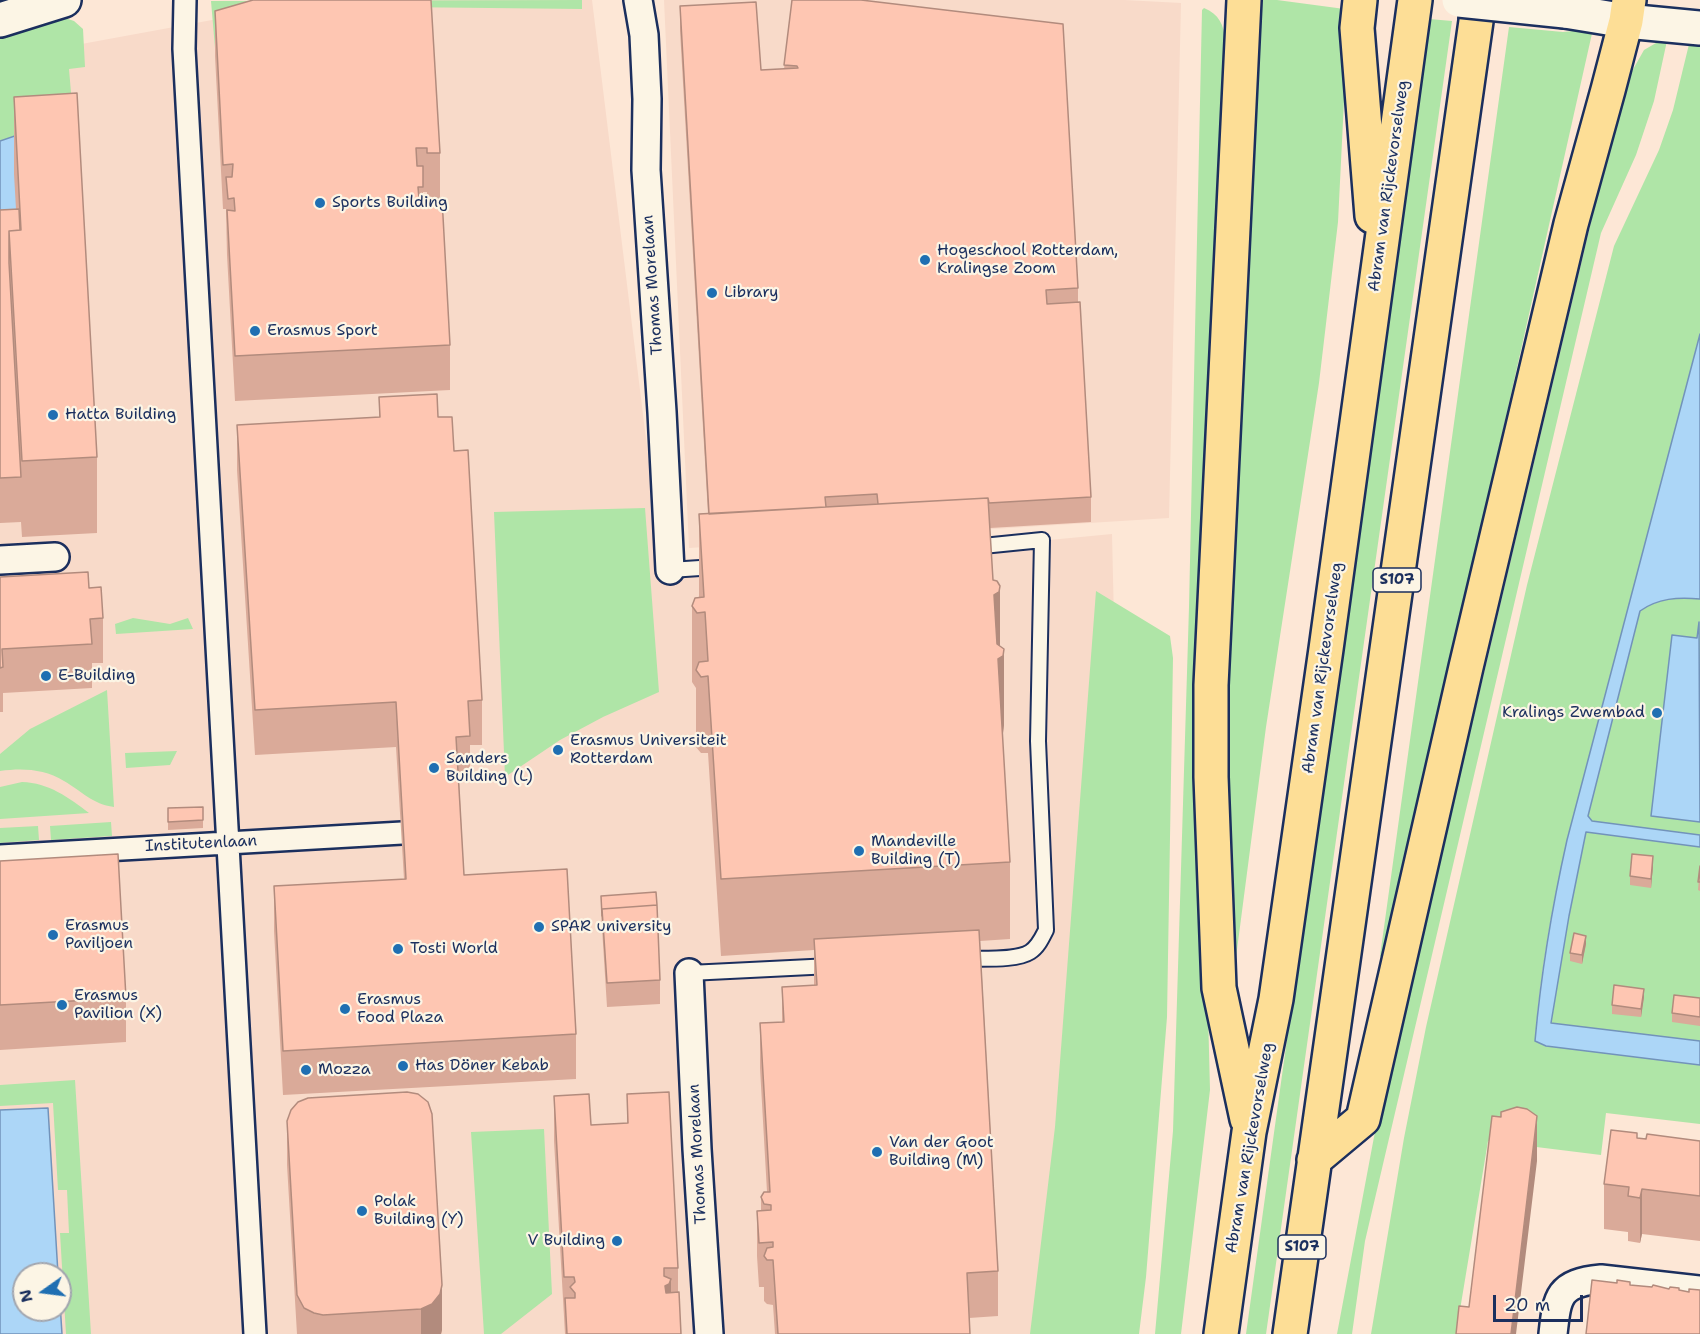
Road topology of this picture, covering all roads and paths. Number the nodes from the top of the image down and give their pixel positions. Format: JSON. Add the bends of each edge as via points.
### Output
{"nodes":[{"id":1,"x":64,"y":0,"type":"edge"},
{"id":2,"x":185,"y":0,"type":"edge"},
{"id":3,"x":638,"y":0,"type":"edge"},
{"id":4,"x":1244,"y":0,"type":"edge"},
{"id":5,"x":1360,"y":0,"type":"edge"},
{"id":6,"x":1415,"y":0,"type":"edge"},
{"id":7,"x":1459,"y":0,"type":"edge"},
{"id":8,"x":1479,"y":0,"type":"edge"},
{"id":9,"x":1628,"y":11,"type":"edge"},
{"id":10,"x":0,"y":20,"type":"edge"},
{"id":11,"x":1700,"y":28,"type":"edge"},
{"id":12,"x":1377,"y":281,"type":"junction"},
{"id":13,"x":963,"y":548,"type":"edge"},
{"id":14,"x":55,"y":557,"type":"dead end"},
{"id":15,"x":0,"y":560,"type":"edge"},
{"id":16,"x":725,"y":566,"type":"edge"},
{"id":17,"x":670,"y":570,"type":"joint"},
{"id":18,"x":402,"y":833,"type":"edge"},
{"id":19,"x":227,"y":843,"type":"junction"},
{"id":20,"x":0,"y":856,"type":"edge"},
{"id":21,"x":825,"y":950,"type":"edge"},
{"id":22,"x":953,"y":959,"type":"edge"},
{"id":23,"x":849,"y":965,"type":"edge"},
{"id":24,"x":826,"y":966,"type":"junction"},
{"id":25,"x":689,"y":973,"type":"joint"},
{"id":26,"x":1249,"y":1132,"type":"junction"},
{"id":27,"x":1314,"y":1160,"type":"junction"},
{"id":28,"x":1700,"y":1290,"type":"edge"},
{"id":29,"x":255,"y":1334,"type":"edge"},
{"id":30,"x":709,"y":1334,"type":"edge"},
{"id":31,"x":1221,"y":1334,"type":"edge"},
{"id":32,"x":1290,"y":1334,"type":"edge"},
{"id":33,"x":1553,"y":1334,"type":"edge"}],
"edges":[{"from":1,"to":10,"type":"main road"},
{"from":2,"to":19,"type":"street","via":[[184,49]]},
{"from":3,"to":17,"type":"street","name":"Thomas Morelaan","via":[[644,35],[646,170]]},
{"from":4,"to":26,"type":"main road","via":[[1211,686],[1211,777],[1219,988]]},
{"from":5,"to":12,"type":"main road","via":[[1357,28]]},
{"from":6,"to":12,"type":"main road","name":"Abram van Rijckevorselweg"},
{"from":7,"to":9,"type":"main road","bridge":true,"via":[[1565,11]]},
{"from":8,"to":27,"type":"main road","number":"S107"},
{"from":9,"to":11,"type":"main road"},
{"from":9,"to":27,"type":"main road","via":[[1568,236],[1363,1119]]},
{"from":12,"to":26,"type":"main road","name":"Abram van Rijckevorselweg","via":[[1276,999]]},
{"from":13,"to":22,"type":"lane","via":[[1042,540],[1038,741],[1046,930],[1032,952],[1022,956]]},
{"from":14,"to":15,"type":"street"},
{"from":16,"to":17,"type":"lane"},
{"from":18,"to":19,"type":"street","name":"Institutenlaan"},
{"from":19,"to":20,"type":"street","name":"Institutenlaan"},
{"from":19,"to":29,"type":"street"},
{"from":21,"to":24,"type":"lane"},
{"from":23,"to":24,"type":"lane"},
{"from":24,"to":25,"type":"lane"},
{"from":25,"to":30,"type":"street","name":"Thomas Morelaan"},
{"from":26,"to":31,"type":"main road","name":"Abram van Rijckevorselweg"},
{"from":27,"to":32,"type":"main road","number":"S107"},
{"from":28,"to":33,"type":"street","via":[[1601,1279],[1585,1281],[1560,1296]]}]}
